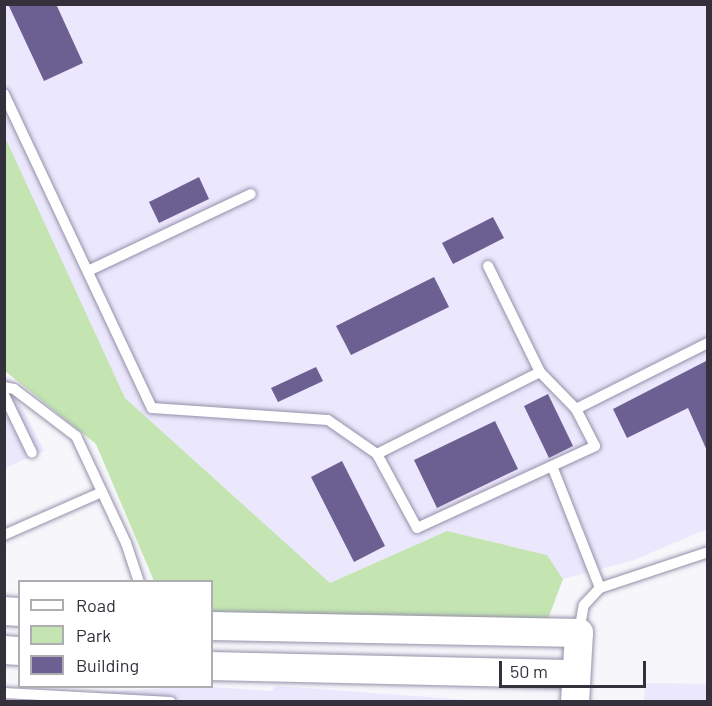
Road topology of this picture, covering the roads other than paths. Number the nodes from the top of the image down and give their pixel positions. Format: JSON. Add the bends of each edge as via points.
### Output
{"nodes":[{"id":1,"x":4,"y":94,"type":"edge"},
{"id":2,"x":251,"y":194,"type":"dead end"},
{"id":3,"x":488,"y":266,"type":"dead end"},
{"id":4,"x":88,"y":271,"type":"junction"},
{"id":5,"x":708,"y":343,"type":"edge"},
{"id":6,"x":540,"y":372,"type":"junction"},
{"id":7,"x":4,"y":387,"type":"edge"},
{"id":8,"x":4,"y":394,"type":"edge"},
{"id":9,"x":576,"y":410,"type":"junction"},
{"id":10,"x":32,"y":453,"type":"dead end"},
{"id":11,"x":377,"y":454,"type":"junction"},
{"id":12,"x":552,"y":466,"type":"junction"},
{"id":13,"x":102,"y":492,"type":"junction"},
{"id":14,"x":4,"y":535,"type":"edge"},
{"id":15,"x":708,"y":552,"type":"edge"},
{"id":16,"x":138,"y":580,"type":"edge"},
{"id":17,"x":600,"y":588,"type":"junction"},
{"id":18,"x":213,"y":627,"type":"edge"},
{"id":19,"x":579,"y":633,"type":"junction"},
{"id":20,"x":213,"y":666,"type":"edge"},
{"id":21,"x":576,"y":688,"type":"edge"},
{"id":22,"x":11,"y":696,"type":"edge"},
{"id":23,"x":81,"y":700,"type":"edge"},
{"id":24,"x":142,"y":700,"type":"edge"},
{"id":25,"x":171,"y":702,"type":"edge"}],
"edges":[{"from":1,"to":4,"type":"lane"},
{"from":2,"to":4,"type":"lane"},
{"from":3,"to":6,"type":"lane"},
{"from":4,"to":11,"type":"lane","via":[[152,408],[328,420]]},
{"from":5,"to":9,"type":"lane"},
{"from":6,"to":9,"type":"lane"},
{"from":6,"to":11,"type":"lane"},
{"from":7,"to":13,"type":"lane","via":[[14,389],[76,436]]},
{"from":8,"to":10,"type":"lane"},
{"from":9,"to":12,"type":"lane","via":[[595,446]]},
{"from":11,"to":12,"type":"lane","via":[[417,528]]},
{"from":12,"to":17,"type":"lane"},
{"from":13,"to":14,"type":"lane"},
{"from":13,"to":16,"type":"lane"},
{"from":15,"to":17,"type":"lane"},
{"from":17,"to":19,"type":"lane","via":[[584,605]]},
{"from":18,"to":19,"type":"main road"},
{"from":19,"to":21,"type":"main road"},
{"from":20,"to":21,"type":"main road"},
{"from":22,"to":23,"type":"lane"},
{"from":23,"to":24,"type":"lane"},
{"from":24,"to":25,"type":"lane"}]}
